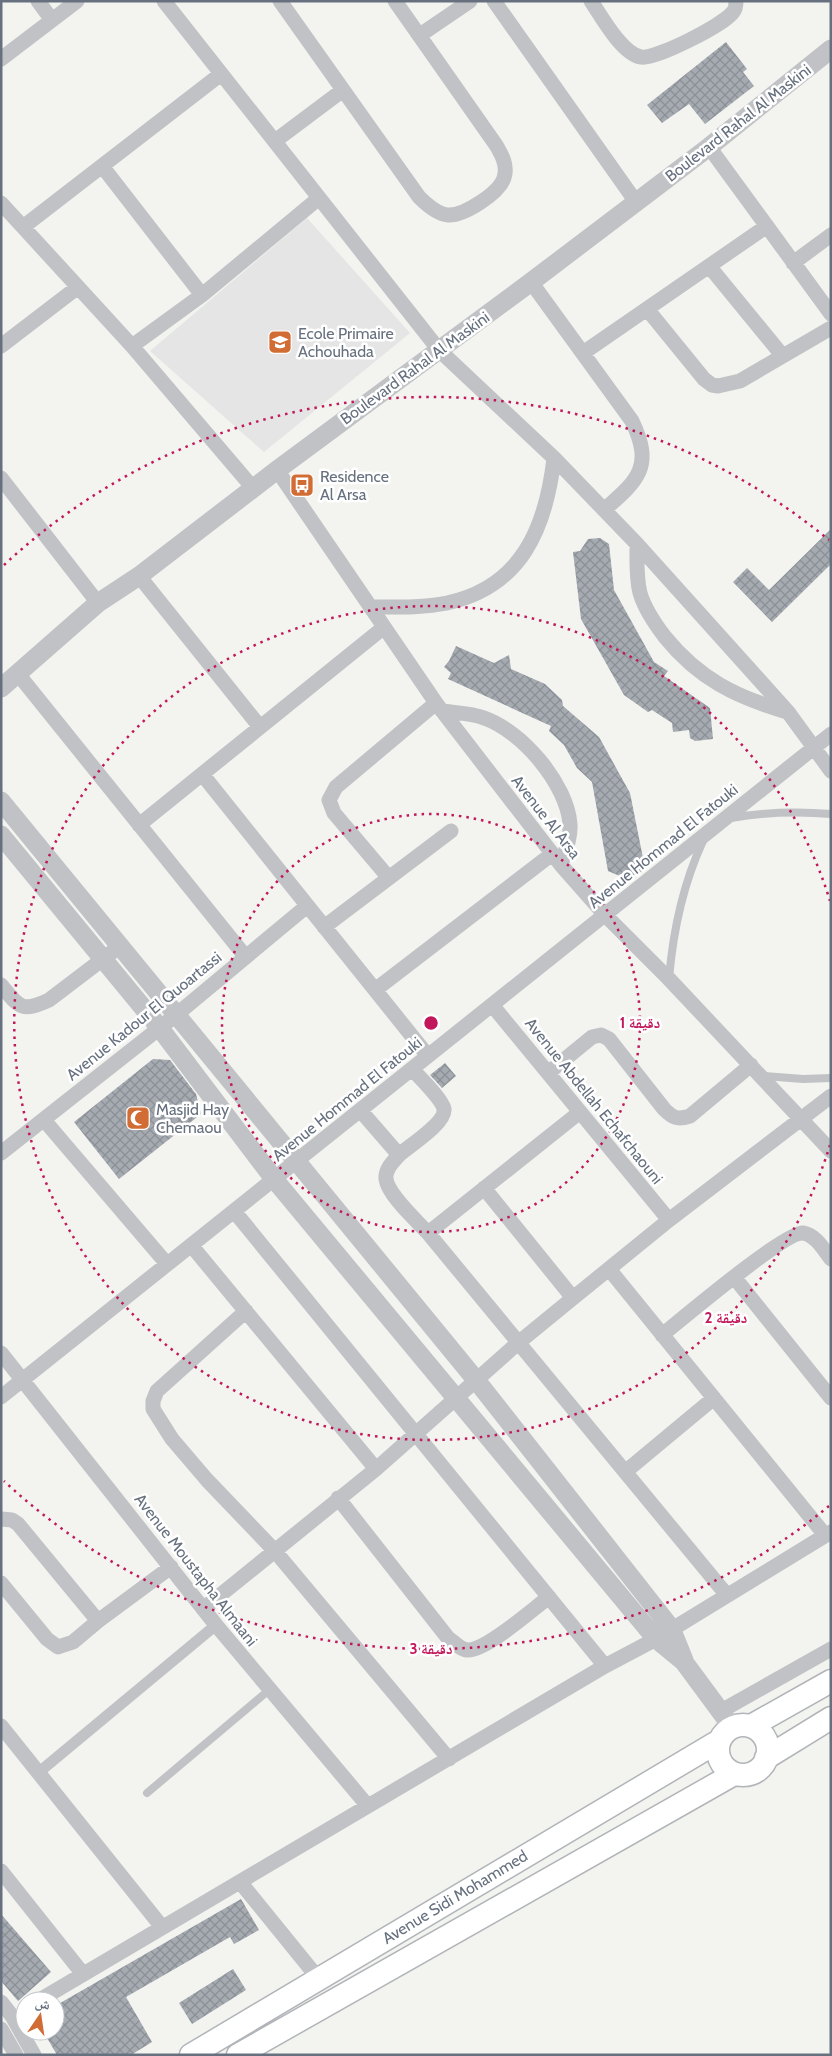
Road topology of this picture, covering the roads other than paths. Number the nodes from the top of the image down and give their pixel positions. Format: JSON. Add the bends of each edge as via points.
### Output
{"nodes":[{"id":1,"x":38,"y":1,"type":"edge"},
{"id":2,"x":76,"y":1,"type":"edge"},
{"id":3,"x":164,"y":1,"type":"edge"},
{"id":4,"x":280,"y":1,"type":"edge"},
{"id":5,"x":395,"y":1,"type":"edge"},
{"id":6,"x":470,"y":1,"type":"edge"},
{"id":7,"x":494,"y":1,"type":"edge"},
{"id":8,"x":590,"y":1,"type":"edge"},
{"id":9,"x":736,"y":1,"type":"edge"},
{"id":10,"x":52,"y":20,"type":"junction"},
{"id":11,"x":420,"y":36,"type":"junction"},
{"id":12,"x":831,"y":50,"type":"edge"},
{"id":13,"x":1,"y":59,"type":"edge"},
{"id":14,"x":221,"y":74,"type":"junction"},
{"id":15,"x":343,"y":90,"type":"junction"},
{"id":16,"x":275,"y":141,"type":"junction"},
{"id":17,"x":709,"y":146,"type":"junction"},
{"id":18,"x":102,"y":166,"type":"junction"},
{"id":19,"x":319,"y":198,"type":"junction"},
{"id":20,"x":636,"y":202,"type":"junction"},
{"id":21,"x":1,"y":203,"type":"edge"},
{"id":22,"x":767,"y":226,"type":"junction"},
{"id":23,"x":23,"y":227,"type":"junction"},
{"id":24,"x":831,"y":235,"type":"edge"},
{"id":25,"x":794,"y":263,"type":"junction"},
{"id":26,"x":709,"y":266,"type":"junction"},
{"id":27,"x":531,"y":282,"type":"junction"},
{"id":28,"x":78,"y":286,"type":"junction"},
{"id":29,"x":202,"y":295,"type":"junction"},
{"id":30,"x":647,"y":309,"type":"junction"},
{"id":31,"x":831,"y":314,"type":"edge"},
{"id":32,"x":831,"y":328,"type":"edge"},
{"id":33,"x":1,"y":346,"type":"edge"},
{"id":34,"x":132,"y":346,"type":"junction"},
{"id":35,"x":439,"y":350,"type":"junction"},
{"id":36,"x":583,"y":353,"type":"junction"},
{"id":37,"x":782,"y":356,"type":"junction"},
{"id":38,"x":554,"y":458,"type":"junction"},
{"id":39,"x":277,"y":470,"type":"junction"},
{"id":40,"x":1,"y":478,"type":"edge"},
{"id":41,"x":253,"y":488,"type":"junction"},
{"id":42,"x":604,"y":510,"type":"junction"},
{"id":43,"x":638,"y":544,"type":"junction"},
{"id":44,"x":139,"y":576,"type":"junction"},
{"id":45,"x":98,"y":603,"type":"junction"},
{"id":46,"x":370,"y":607,"type":"junction"},
{"id":47,"x":383,"y":628,"type":"junction"},
{"id":48,"x":18,"y":674,"type":"junction"},
{"id":49,"x":1,"y":688,"type":"edge"},
{"id":50,"x":439,"y":707,"type":"junction"},
{"id":51,"x":788,"y":712,"type":"junction"},
{"id":52,"x":260,"y":727,"type":"junction"},
{"id":53,"x":831,"y":734,"type":"edge"},
{"id":54,"x":814,"y":748,"type":"junction"},
{"id":55,"x":831,"y":771,"type":"edge"},
{"id":56,"x":202,"y":774,"type":"junction"},
{"id":57,"x":1,"y":801,"type":"edge"},
{"id":58,"x":831,"y":814,"type":"edge"},
{"id":59,"x":725,"y":819,"type":"junction"},
{"id":60,"x":139,"y":825,"type":"junction"},
{"id":61,"x":451,"y":831,"type":"dead end"},
{"id":62,"x":706,"y":834,"type":"junction"},
{"id":63,"x":1,"y":836,"type":"edge"},
{"id":64,"x":557,"y":860,"type":"junction"},
{"id":65,"x":389,"y":878,"type":"junction"},
{"id":66,"x":307,"y":906,"type":"junction"},
{"id":67,"x":606,"y":915,"type":"junction"},
{"id":68,"x":324,"y":927,"type":"junction"},
{"id":69,"x":120,"y":946,"type":"junction"},
{"id":70,"x":245,"y":956,"type":"junction"},
{"id":71,"x":102,"y":959,"type":"junction"},
{"id":72,"x":669,"y":979,"type":"junction"},
{"id":73,"x":1,"y":985,"type":"edge"},
{"id":74,"x":375,"y":990,"type":"junction"},
{"id":75,"x":492,"y":1005,"type":"junction"},
{"id":76,"x":176,"y":1015,"type":"junction"},
{"id":77,"x":159,"y":1027,"type":"junction"},
{"id":78,"x":428,"y":1056,"type":"junction"},
{"id":79,"x":751,"y":1065,"type":"junction"},
{"id":80,"x":412,"y":1069,"type":"junction"},
{"id":81,"x":548,"y":1073,"type":"junction"},
{"id":82,"x":762,"y":1076,"type":"junction"},
{"id":83,"x":831,"y":1078,"type":"edge"},
{"id":84,"x":831,"y":1096,"type":"edge"},
{"id":85,"x":360,"y":1110,"type":"junction"},
{"id":86,"x":580,"y":1112,"type":"junction"},
{"id":87,"x":802,"y":1118,"type":"junction"},
{"id":88,"x":44,"y":1120,"type":"junction"},
{"id":89,"x":831,"y":1151,"type":"edge"},
{"id":90,"x":1,"y":1153,"type":"edge"},
{"id":91,"x":398,"y":1155,"type":"junction"},
{"id":92,"x":296,"y":1162,"type":"junction"},
{"id":93,"x":274,"y":1178,"type":"junction"},
{"id":94,"x":484,"y":1188,"type":"junction"},
{"id":95,"x":234,"y":1210,"type":"junction"},
{"id":96,"x":669,"y":1220,"type":"junction"},
{"id":97,"x":428,"y":1233,"type":"junction"},
{"id":98,"x":191,"y":1245,"type":"junction"},
{"id":99,"x":831,"y":1259,"type":"edge"},
{"id":100,"x":167,"y":1264,"type":"junction"},
{"id":101,"x":609,"y":1269,"type":"junction"},
{"id":102,"x":734,"y":1277,"type":"junction"},
{"id":103,"x":573,"y":1298,"type":"junction"},
{"id":104,"x":246,"y":1311,"type":"junction"},
{"id":105,"x":662,"y":1334,"type":"junction"},
{"id":106,"x":518,"y":1343,"type":"junction"},
{"id":107,"x":1,"y":1354,"type":"edge"},
{"id":108,"x":22,"y":1380,"type":"junction"},
{"id":109,"x":476,"y":1380,"type":"junction"},
{"id":110,"x":1,"y":1397,"type":"edge"},
{"id":111,"x":455,"y":1398,"type":"junction"},
{"id":112,"x":714,"y":1398,"type":"junction"},
{"id":113,"x":831,"y":1398,"type":"edge"},
{"id":114,"x":417,"y":1433,"type":"junction"},
{"id":115,"x":376,"y":1469,"type":"junction"},
{"id":116,"x":625,"y":1472,"type":"junction"},
{"id":117,"x":338,"y":1498,"type":"junction"},
{"id":118,"x":1,"y":1519,"type":"edge"},
{"id":119,"x":828,"y":1533,"type":"edge"},
{"id":120,"x":274,"y":1550,"type":"junction"},
{"id":121,"x":171,"y":1567,"type":"junction"},
{"id":122,"x":1,"y":1583,"type":"edge"},
{"id":123,"x":726,"y":1594,"type":"junction"},
{"id":124,"x":549,"y":1597,"type":"junction"},
{"id":125,"x":203,"y":1608,"type":"junction"},
{"id":126,"x":98,"y":1622,"type":"junction"},
{"id":127,"x":216,"y":1625,"type":"junction"},
{"id":128,"x":672,"y":1628,"type":"junction"},
{"id":129,"x":656,"y":1639,"type":"junction"},
{"id":130,"x":831,"y":1649,"type":"edge"},
{"id":131,"x":684,"y":1662,"type":"junction"},
{"id":132,"x":605,"y":1666,"type":"junction"},
{"id":133,"x":831,"y":1680,"type":"edge"},
{"id":134,"x":269,"y":1690,"type":"junction"},
{"id":135,"x":831,"y":1718,"type":"edge"},
{"id":136,"x":1,"y":1726,"type":"edge"},
{"id":137,"x":731,"y":1726,"type":"junction"},
{"id":138,"x":766,"y":1758,"type":"junction"},
{"id":139,"x":449,"y":1760,"type":"junction"},
{"id":140,"x":38,"y":1773,"type":"junction"},
{"id":141,"x":734,"y":1774,"type":"junction"},
{"id":142,"x":147,"y":1793,"type":"dead end"},
{"id":143,"x":367,"y":1806,"type":"junction"},
{"id":144,"x":1,"y":1871,"type":"edge"},
{"id":145,"x":240,"y":1882,"type":"junction"},
{"id":146,"x":162,"y":1927,"type":"junction"},
{"id":147,"x":84,"y":1974,"type":"junction"},
{"id":148,"x":318,"y":1978,"type":"junction"},
{"id":149,"x":55,"y":1991,"type":"edge"},
{"id":150,"x":1,"y":2002,"type":"edge"},
{"id":151,"x":13,"y":2016,"type":"edge"},
{"id":152,"x":1,"y":2029,"type":"edge"},
{"id":153,"x":16,"y":2055,"type":"edge"},
{"id":154,"x":34,"y":2055,"type":"edge"},
{"id":155,"x":191,"y":2055,"type":"edge"},
{"id":156,"x":238,"y":2055,"type":"edge"}],
"edges":[{"from":1,"to":10,"type":"street"},
{"from":2,"to":10,"type":"street"},
{"from":3,"to":14,"type":"street"},
{"from":4,"to":15,"type":"street"},
{"from":5,"to":11,"type":"street"},
{"from":6,"to":11,"type":"street"},
{"from":7,"to":20,"type":"street"},
{"from":8,"to":9,"type":"street","via":[[633,54],[650,57],[713,27],[733,12]]},
{"from":10,"to":13,"type":"street"},
{"from":11,"to":15,"type":"street","via":[[496,145],[504,163],[502,183],[468,211],[445,215],[418,197]]},
{"from":12,"to":17,"type":"street","name":"Boulevard Rahal Al Maskini"},
{"from":14,"to":16,"type":"street"},
{"from":14,"to":18,"type":"street"},
{"from":15,"to":16,"type":"street"},
{"from":16,"to":19,"type":"street"},
{"from":17,"to":20,"type":"street","name":"Boulevard Rahal Al Maskini"},
{"from":17,"to":22,"type":"street"},
{"from":18,"to":23,"type":"street"},
{"from":18,"to":29,"type":"street"},
{"from":19,"to":29,"type":"street"},
{"from":19,"to":35,"type":"street"},
{"from":20,"to":27,"type":"street","name":"Boulevard Rahal Al Maskini"},
{"from":21,"to":23,"type":"street"},
{"from":22,"to":25,"type":"street"},
{"from":22,"to":26,"type":"street"},
{"from":23,"to":28,"type":"street"},
{"from":24,"to":25,"type":"street"},
{"from":25,"to":31,"type":"street"},
{"from":26,"to":30,"type":"street"},
{"from":26,"to":37,"type":"street"},
{"from":27,"to":35,"type":"street","name":"Boulevard Rahal Al Maskini"},
{"from":27,"to":36,"type":"street"},
{"from":28,"to":33,"type":"street"},
{"from":28,"to":34,"type":"street"},
{"from":29,"to":34,"type":"street"},
{"from":30,"to":36,"type":"street"},
{"from":30,"to":37,"type":"street","via":[[712,385],[740,381]]},
{"from":32,"to":37,"type":"street"},
{"from":34,"to":41,"type":"street"},
{"from":35,"to":38,"type":"street"},
{"from":35,"to":39,"type":"street","name":"Boulevard Rahal Al Maskini"},
{"from":36,"to":42,"type":"street","via":[[632,421],[643,452],[631,487]]},
{"from":38,"to":42,"type":"street"},
{"from":38,"to":46,"type":"street","via":[[546,504],[537,530],[526,553],[509,572],[486,588],[453,601]]},
{"from":39,"to":41,"type":"street","name":"Boulevard Rahal Al Maskini"},
{"from":39,"to":46,"type":"street","name":"Avenue Al Arsa"},
{"from":40,"to":45,"type":"street"},
{"from":41,"to":44,"type":"street","name":"Boulevard Rahal Al Maskini"},
{"from":42,"to":43,"type":"street"},
{"from":43,"to":51,"type":"street"},
{"from":43,"to":51,"type":"street","via":[[637,571],[643,602],[670,644],[711,680],[739,696]]},
{"from":44,"to":45,"type":"street","name":"Boulevard Rahal Al Maskini"},
{"from":44,"to":52,"type":"street"},
{"from":45,"to":48,"type":"street","name":"Boulevard Rahal Al Maskini"},
{"from":46,"to":47,"type":"street","name":"Avenue Al Arsa"},
{"from":47,"to":50,"type":"street","name":"Avenue Al Arsa"},
{"from":47,"to":52,"type":"street"},
{"from":48,"to":49,"type":"street","name":"Boulevard Rahal Al Maskini"},
{"from":48,"to":60,"type":"street"},
{"from":50,"to":64,"type":"street","name":"Avenue Al Arsa"},
{"from":50,"to":64,"type":"street","via":[[494,722],[519,739],[536,756],[557,786],[568,810],[570,836]]},
{"from":50,"to":65,"type":"street","via":[[343,780],[330,796],[329,803],[334,813]]},
{"from":51,"to":54,"type":"street"},
{"from":52,"to":56,"type":"street"},
{"from":53,"to":54,"type":"street","name":"Avenue Hommad El Fatouki"},
{"from":54,"to":55,"type":"street"},
{"from":54,"to":59,"type":"street","name":"Avenue Hommad El Fatouki"},
{"from":56,"to":60,"type":"street"},
{"from":56,"to":66,"type":"street"},
{"from":57,"to":69,"type":"street"},
{"from":58,"to":59,"type":"lane","via":[[784,811]]},
{"from":59,"to":62,"type":"street","name":"Avenue Hommad El Fatouki"},
{"from":60,"to":70,"type":"street"},
{"from":61,"to":65,"type":"street"},
{"from":62,"to":67,"type":"street","name":"Avenue Hommad El Fatouki"},
{"from":62,"to":72,"type":"lane","via":[[690,867]]},
{"from":63,"to":71,"type":"street"},
{"from":64,"to":67,"type":"street","name":"Avenue Al Arsa"},
{"from":64,"to":74,"type":"street"},
{"from":65,"to":68,"type":"street"},
{"from":66,"to":68,"type":"street"},
{"from":66,"to":70,"type":"street","name":"Avenue Kadour El Quoartassi"},
{"from":67,"to":72,"type":"street","name":"Avenue Al Arsa"},
{"from":67,"to":75,"type":"street","name":"Avenue Hommad El Fatouki"},
{"from":68,"to":74,"type":"street"},
{"from":69,"to":71,"type":"street"},
{"from":69,"to":76,"type":"street"},
{"from":70,"to":76,"type":"street","name":"Avenue Kadour El Quoartassi"},
{"from":71,"to":73,"type":"street","via":[[49,1000],[29,1008],[16,1002]]},
{"from":71,"to":77,"type":"street"},
{"from":72,"to":79,"type":"street","name":"Avenue Al Arsa"},
{"from":74,"to":78,"type":"street"},
{"from":75,"to":78,"type":"street","name":"Avenue Hommad El Fatouki"},
{"from":75,"to":81,"type":"street","name":"Avenue Abdellah Echafchaouni"},
{"from":76,"to":77,"type":"street","name":"Avenue Kadour El Quoartassi"},
{"from":76,"to":92,"type":"street"},
{"from":77,"to":88,"type":"street","name":"Avenue Kadour El Quoartassi"},
{"from":77,"to":93,"type":"street"},
{"from":78,"to":80,"type":"street","name":"Avenue Hommad El Fatouki"},
{"from":79,"to":81,"type":"street","via":[[690,1116],[679,1119],[664,1109],[609,1039],[601,1035],[592,1037]]},
{"from":79,"to":82,"type":"street","name":"Avenue Al Arsa"},
{"from":80,"to":85,"type":"street","name":"Avenue Hommad El Fatouki"},
{"from":80,"to":91,"type":"street","via":[[442,1104],[444,1114],[440,1122]]},
{"from":81,"to":86,"type":"street","name":"Avenue Abdellah Echafchaouni"},
{"from":82,"to":83,"type":"lane"},
{"from":82,"to":87,"type":"street","name":"Avenue Al Arsa"},
{"from":84,"to":87,"type":"street"},
{"from":85,"to":91,"type":"street"},
{"from":85,"to":92,"type":"street","name":"Avenue Hommad El Fatouki"},
{"from":86,"to":94,"type":"street"},
{"from":86,"to":96,"type":"street","name":"Avenue Abdellah Echafchaouni"},
{"from":87,"to":89,"type":"street","name":"Avenue Al Arsa"},
{"from":87,"to":96,"type":"street"},
{"from":88,"to":90,"type":"street","name":"Avenue Kadour El Quoartassi"},
{"from":88,"to":100,"type":"street"},
{"from":91,"to":97,"type":"street","via":[[388,1168],[386,1180],[396,1197]]},
{"from":92,"to":93,"type":"street","name":"Avenue Hommad El Fatouki"},
{"from":92,"to":109,"type":"street"},
{"from":93,"to":95,"type":"street","name":"Avenue Hommad El Fatouki"},
{"from":93,"to":111,"type":"street"},
{"from":94,"to":97,"type":"street"},
{"from":94,"to":103,"type":"street"},
{"from":95,"to":98,"type":"street","name":"Avenue Hommad El Fatouki"},
{"from":95,"to":114,"type":"street"},
{"from":96,"to":101,"type":"street"},
{"from":97,"to":106,"type":"street"},
{"from":98,"to":100,"type":"street","name":"Avenue Hommad El Fatouki"},
{"from":98,"to":104,"type":"street"},
{"from":99,"to":102,"type":"street","via":[[814,1239],[804,1233],[797,1234]]},
{"from":100,"to":108,"type":"street","name":"Avenue Hommad El Fatouki"},
{"from":101,"to":103,"type":"street"},
{"from":101,"to":105,"type":"street"},
{"from":102,"to":105,"type":"street"},
{"from":102,"to":113,"type":"street"},
{"from":103,"to":106,"type":"street"},
{"from":104,"to":115,"type":"street"},
{"from":104,"to":120,"type":"street","via":[[163,1384],[157,1391],[153,1409],[172,1439],[207,1480]]},
{"from":105,"to":112,"type":"street"},
{"from":106,"to":109,"type":"street"},
{"from":106,"to":116,"type":"street"},
{"from":107,"to":108,"type":"street","name":"Avenue Moustapha Almaani"},
{"from":108,"to":110,"type":"street","name":"Avenue Hommad El Fatouki"},
{"from":108,"to":121,"type":"street","name":"Avenue Moustapha Almaani"},
{"from":109,"to":111,"type":"street"},
{"from":109,"to":128,"type":"street"},
{"from":111,"to":114,"type":"street"},
{"from":111,"to":129,"type":"street"},
{"from":112,"to":116,"type":"street"},
{"from":112,"to":119,"type":"street"},
{"from":114,"to":115,"type":"street"},
{"from":114,"to":124,"type":"street"},
{"from":115,"to":117,"type":"street"},
{"from":116,"to":123,"type":"street"},
{"from":117,"to":120,"type":"street"},
{"from":117,"to":124,"type":"street","via":[[448,1638],[467,1650],[495,1638]]},
{"from":118,"to":126,"type":"street","via":[[18,1524]]},
{"from":119,"to":123,"type":"street"},
{"from":120,"to":125,"type":"street"},
{"from":120,"to":139,"type":"street"},
{"from":121,"to":125,"type":"street","name":"Avenue Moustapha Almaani"},
{"from":121,"to":126,"type":"street"},
{"from":122,"to":126,"type":"street","via":[[58,1648],[74,1642]]},
{"from":123,"to":128,"type":"street"},
{"from":124,"to":132,"type":"street"},
{"from":125,"to":127,"type":"street","name":"Avenue Moustapha Almaani"},
{"from":127,"to":134,"type":"street","name":"Avenue Moustapha Almaani"},
{"from":127,"to":140,"type":"street"},
{"from":128,"to":129,"type":"street"},
{"from":128,"to":131,"type":"street"},
{"from":129,"to":131,"type":"street"},
{"from":129,"to":132,"type":"street"},
{"from":130,"to":137,"type":"street"},
{"from":131,"to":137,"type":"street"},
{"from":132,"to":139,"type":"street"},
{"from":133,"to":137,"type":"main road","name":"Avenue Sidi Mohammed"},
{"from":134,"to":142,"type":"lane"},
{"from":134,"to":143,"type":"street","name":"Avenue Moustapha Almaani"},
{"from":135,"to":138,"type":"main road"},
{"from":136,"to":140,"type":"street"},
{"from":137,"to":138,"type":"main road","via":[[762,1733],[768,1745]]},
{"from":137,"to":141,"type":"main road","via":[[718,1754],[723,1766]]},
{"from":137,"to":148,"type":"main road","name":"Avenue Sidi Mohammed"},
{"from":138,"to":141,"type":"main road","via":[[753,1772]]},
{"from":139,"to":143,"type":"street"},
{"from":140,"to":146,"type":"street"},
{"from":141,"to":156,"type":"main road","name":"Avenue Sidi Mohammed"},
{"from":143,"to":145,"type":"street"},
{"from":144,"to":147,"type":"street"},
{"from":145,"to":146,"type":"street"},
{"from":145,"to":148,"type":"street"},
{"from":146,"to":147,"type":"street"},
{"from":147,"to":149,"type":"street"},
{"from":148,"to":155,"type":"main road","name":"Avenue Sidi Mohammed"},
{"from":150,"to":151,"type":"street"},
{"from":151,"to":154,"type":"street"},
{"from":152,"to":153,"type":"street"}]}
